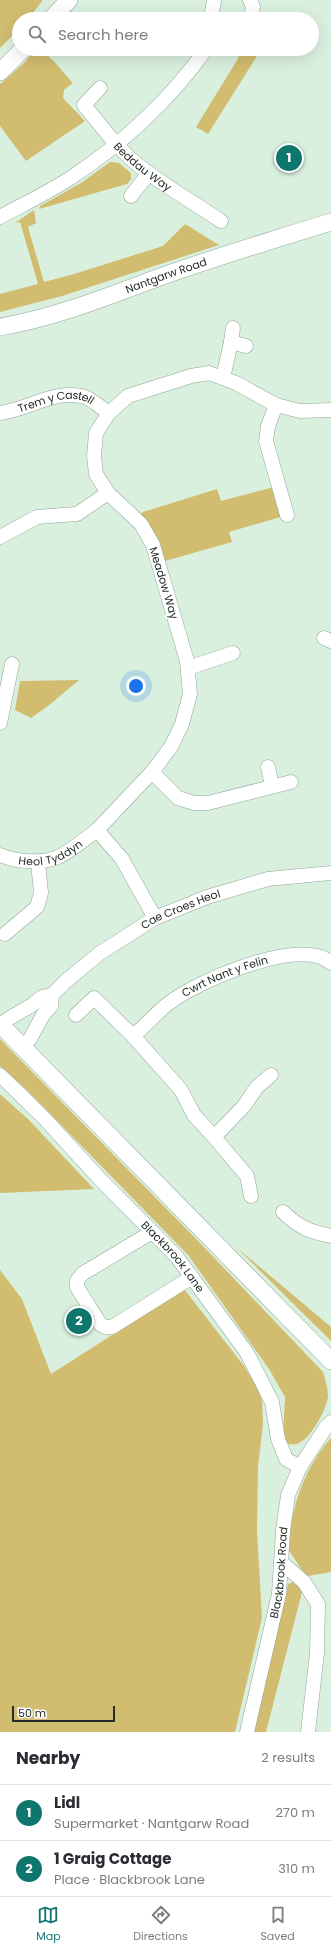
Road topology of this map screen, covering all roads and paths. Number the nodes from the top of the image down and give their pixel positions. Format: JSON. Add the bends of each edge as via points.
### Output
{"nodes":[{"id":1,"x":69,"y":0,"type":"edge"},
{"id":2,"x":214,"y":0,"type":"edge"},
{"id":3,"x":250,"y":0,"type":"edge"},
{"id":4,"x":58,"y":12,"type":"edge"},
{"id":5,"x":212,"y":12,"type":"edge"},
{"id":6,"x":252,"y":12,"type":"edge"},
{"id":7,"x":16,"y":56,"type":"edge"},
{"id":8,"x":200,"y":56,"type":"edge"},
{"id":9,"x":0,"y":72,"type":"edge"},
{"id":10,"x":100,"y":88,"type":"dead end"},
{"id":11,"x":116,"y":144,"type":"junction"},
{"id":12,"x":149,"y":173,"type":"junction"},
{"id":13,"x":131,"y":196,"type":"dead end"},
{"id":14,"x":0,"y":217,"type":"edge"},
{"id":15,"x":221,"y":220,"type":"dead end"},
{"id":16,"x":331,"y":222,"type":"edge"},
{"id":17,"x":0,"y":327,"type":"edge"},
{"id":18,"x":232,"y":328,"type":"dead end"},
{"id":19,"x":232,"y":342,"type":"junction"},
{"id":20,"x":246,"y":346,"type":"dead end"},
{"id":21,"x":223,"y":378,"type":"junction"},
{"id":22,"x":276,"y":405,"type":"junction"},
{"id":23,"x":331,"y":410,"type":"edge"},
{"id":24,"x":109,"y":412,"type":"junction"},
{"id":25,"x":0,"y":413,"type":"edge"},
{"id":26,"x":108,"y":493,"type":"junction"},
{"id":27,"x":287,"y":515,"type":"dead end"},
{"id":28,"x":0,"y":537,"type":"edge"},
{"id":29,"x":233,"y":653,"type":"dead end"},
{"id":30,"x":12,"y":664,"type":"dead end"},
{"id":31,"x":188,"y":668,"type":"junction"},
{"id":32,"x":4,"y":684,"type":"edge"},
{"id":33,"x":0,"y":723,"type":"edge"},
{"id":34,"x":268,"y":767,"type":"dead end"},
{"id":35,"x":152,"y":772,"type":"junction"},
{"id":36,"x":291,"y":782,"type":"dead end"},
{"id":37,"x":272,"y":786,"type":"junction"},
{"id":38,"x":97,"y":830,"type":"junction"},
{"id":39,"x":0,"y":855,"type":"edge"},
{"id":40,"x":38,"y":862,"type":"junction"},
{"id":41,"x":331,"y":873,"type":"edge"},
{"id":42,"x":155,"y":918,"type":"junction"},
{"id":43,"x":5,"y":934,"type":"dead end"},
{"id":44,"x":331,"y":963,"type":"edge"},
{"id":45,"x":52,"y":995,"type":"junction"},
{"id":46,"x":76,"y":1016,"type":"dead end"},
{"id":47,"x":1,"y":1025,"type":"edge"},
{"id":48,"x":133,"y":1036,"type":"junction"},
{"id":49,"x":23,"y":1047,"type":"junction"},
{"id":50,"x":0,"y":1075,"type":"edge"},
{"id":51,"x":271,"y":1075,"type":"dead end"},
{"id":52,"x":214,"y":1137,"type":"junction"},
{"id":53,"x":251,"y":1196,"type":"dead end"},
{"id":54,"x":283,"y":1212,"type":"dead end"},
{"id":55,"x":152,"y":1232,"type":"junction"},
{"id":56,"x":331,"y":1236,"type":"edge"},
{"id":57,"x":192,"y":1277,"type":"junction"},
{"id":58,"x":331,"y":1361,"type":"edge"},
{"id":59,"x":331,"y":1422,"type":"edge"},
{"id":60,"x":300,"y":1467,"type":"junction"},
{"id":61,"x":281,"y":1562,"type":"junction"},
{"id":62,"x":247,"y":1732,"type":"edge"},
{"id":63,"x":308,"y":1732,"type":"edge"}],
"edges":[{"from":1,"to":4,"type":"main road"},
{"from":2,"to":5,"type":"street"},
{"from":3,"to":6,"type":"street"},
{"from":7,"to":9,"type":"main road"},
{"from":8,"to":11,"type":"street","name":"Beddau Way","via":[[168,95]]},
{"from":10,"to":11,"type":"street","via":[[84,105]]},
{"from":11,"to":12,"type":"street","name":"Beddau Way"},
{"from":11,"to":14,"type":"street","via":[[72,177]]},
{"from":12,"to":13,"type":"street"},
{"from":12,"to":15,"type":"street","name":"Beddau Way"},
{"from":16,"to":17,"type":"main road","name":"Nantgarw Road","via":[[79,306]]},
{"from":18,"to":19,"type":"street"},
{"from":19,"to":20,"type":"street"},
{"from":19,"to":21,"type":"street"},
{"from":21,"to":22,"type":"street","name":"Meadow Way"},
{"from":21,"to":24,"type":"street","name":"Meadow Way","via":[[209,373],[191,376],[128,396]]},
{"from":22,"to":23,"type":"street","name":"Meadow Way","via":[[300,411]]},
{"from":22,"to":27,"type":"street","via":[[268,426],[266,441],[287,491]]},
{"from":24,"to":25,"type":"street","name":"Trem y Castell","via":[[85,397],[63,395],[14,412]]},
{"from":24,"to":26,"type":"street","name":"Meadow Way","via":[[96,433],[94,456],[96,474]]},
{"from":26,"to":28,"type":"street","via":[[77,514],[37,517]]},
{"from":26,"to":31,"type":"street","name":"Meadow Way","via":[[142,524],[153,546]]},
{"from":29,"to":31,"type":"street"},
{"from":30,"to":32,"type":"street"},
{"from":31,"to":35,"type":"street","name":"Meadow Way","via":[[190,694],[182,724],[172,747]]},
{"from":32,"to":33,"type":"street"},
{"from":34,"to":37,"type":"street"},
{"from":35,"to":37,"type":"street","via":[[178,798],[194,803],[208,804]]},
{"from":35,"to":38,"type":"street","name":"Meadow Way"},
{"from":36,"to":37,"type":"street"},
{"from":38,"to":40,"type":"street","name":"Heol Tyddyn","via":[[59,857]]},
{"from":38,"to":42,"type":"street","via":[[122,859]]},
{"from":39,"to":40,"type":"street","name":"Heol Tyddyn"},
{"from":40,"to":43,"type":"street","via":[[41,893],[37,906]]},
{"from":41,"to":42,"type":"street","name":"Cae Croes Heol","via":[[268,879],[207,897]]},
{"from":42,"to":45,"type":"street","name":"Cae Croes Heol","via":[[100,953]]},
{"from":44,"to":48,"type":"street","name":"Cwrt Nant y Felin","via":[[321,957],[295,954],[262,960],[212,979],[169,1002]]},
{"from":45,"to":47,"type":"street","name":"Cae Croes Heol","via":[[42,997]]},
{"from":45,"to":49,"type":"street","name":"Cae Croes Heol","via":[[51,1006]]},
{"from":46,"to":48,"type":"street","via":[[94,998]]},
{"from":47,"to":49,"type":"main road"},
{"from":48,"to":52,"type":"street","via":[[181,1090],[194,1115]]},
{"from":49,"to":58,"type":"main road"},
{"from":50,"to":55,"type":"street","name":"Blackbrook Lane"},
{"from":51,"to":52,"type":"street","via":[[257,1087],[244,1106]]},
{"from":52,"to":53,"type":"street","via":[[247,1176]]},
{"from":54,"to":56,"type":"street","via":[[298,1226]]},
{"from":55,"to":57,"type":"street","name":"Blackbrook Lane"},
{"from":55,"to":57,"type":"street","via":[[79,1278],[77,1287],[100,1324],[112,1327]]},
{"from":57,"to":60,"type":"street","name":"Blackbrook Lane","via":[[247,1353],[272,1402],[278,1439],[286,1458]]},
{"from":59,"to":60,"type":"street","name":"Blackbrook Road"},
{"from":60,"to":61,"type":"street","name":"Blackbrook Road","via":[[288,1495]]},
{"from":61,"to":62,"type":"street","name":"Blackbrook Road","via":[[279,1594]]},
{"from":61,"to":63,"type":"street","via":[[304,1582],[318,1604],[317,1653]]}]}
